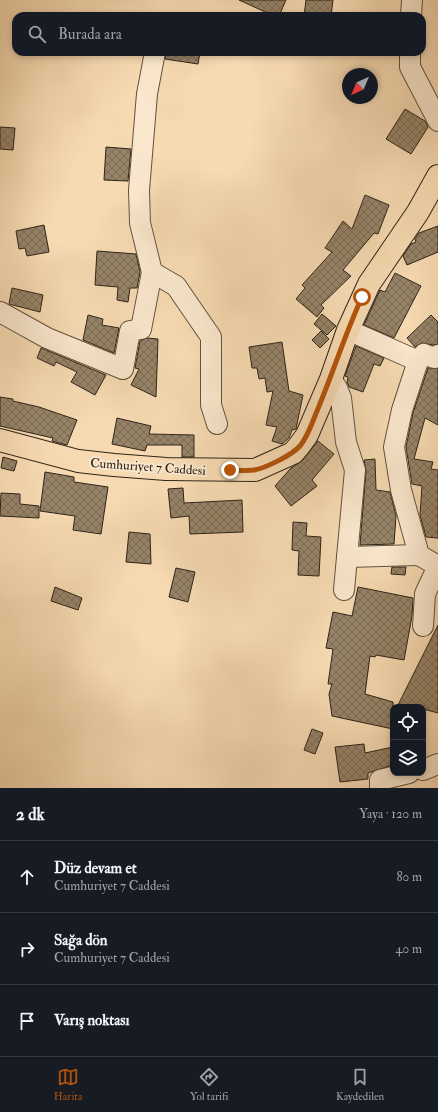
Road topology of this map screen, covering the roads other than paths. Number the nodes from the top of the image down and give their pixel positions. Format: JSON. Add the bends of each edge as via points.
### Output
{"nodes":[{"id":1,"x":412,"y":0,"type":"edge"},
{"id":2,"x":411,"y":12,"type":"edge"},
{"id":3,"x":154,"y":56,"type":"edge"},
{"id":4,"x":410,"y":56,"type":"edge"},
{"id":5,"x":438,"y":121,"type":"edge"},
{"id":6,"x":438,"y":180,"type":"edge"},
{"id":7,"x":152,"y":272,"type":"junction"},
{"id":8,"x":0,"y":312,"type":"edge"},
{"id":9,"x":348,"y":330,"type":"junction"},
{"id":10,"x":438,"y":355,"type":"edge"},
{"id":11,"x":418,"y":361,"type":"junction"},
{"id":12,"x":331,"y":379,"type":"junction"},
{"id":13,"x":217,"y":424,"type":"dead end"},
{"id":14,"x":0,"y":440,"type":"edge"},
{"id":15,"x":419,"y":555,"type":"junction"},
{"id":16,"x":347,"y":557,"type":"junction"},
{"id":17,"x":438,"y":566,"type":"edge"},
{"id":18,"x":344,"y":590,"type":"dead end"},
{"id":19,"x":422,"y":626,"type":"dead end"},
{"id":20,"x":438,"y":764,"type":"edge"},
{"id":21,"x":426,"y":769,"type":"edge"},
{"id":22,"x":397,"y":776,"type":"edge"},
{"id":23,"x":380,"y":788,"type":"edge"}],
"edges":[{"from":1,"to":2,"type":"street"},
{"from":3,"to":7,"type":"street","via":[[147,94],[139,190],[140,223]]},
{"from":4,"to":5,"type":"street","via":[[410,67]]},
{"from":6,"to":9,"type":"main road","name":"Cumhuriyet 7 Caddesi","via":[[369,284]]},
{"from":7,"to":8,"type":"street","via":[[141,329],[130,331],[123,369],[48,338]]},
{"from":7,"to":13,"type":"street","via":[[176,286],[211,337],[211,405]]},
{"from":9,"to":11,"type":"street"},
{"from":9,"to":12,"type":"main road","name":"Cumhuriyet 7 Caddesi"},
{"from":10,"to":11,"type":"street","via":[[434,358],[424,354]]},
{"from":11,"to":15,"type":"street","via":[[402,410],[394,447],[401,490]]},
{"from":12,"to":14,"type":"main road","name":"Cumhuriyet 7 Caddesi","via":[[300,446],[292,453],[255,470],[114,466],[78,461]]},
{"from":12,"to":16,"type":"street","via":[[338,388],[341,398],[346,442],[355,470]]},
{"from":15,"to":16,"type":"street"},
{"from":15,"to":17,"type":"street"},
{"from":16,"to":18,"type":"street"},
{"from":17,"to":19,"type":"street","via":[[425,594]]},
{"from":20,"to":21,"type":"street"},
{"from":22,"to":23,"type":"street","via":[[380,780]]}]}
